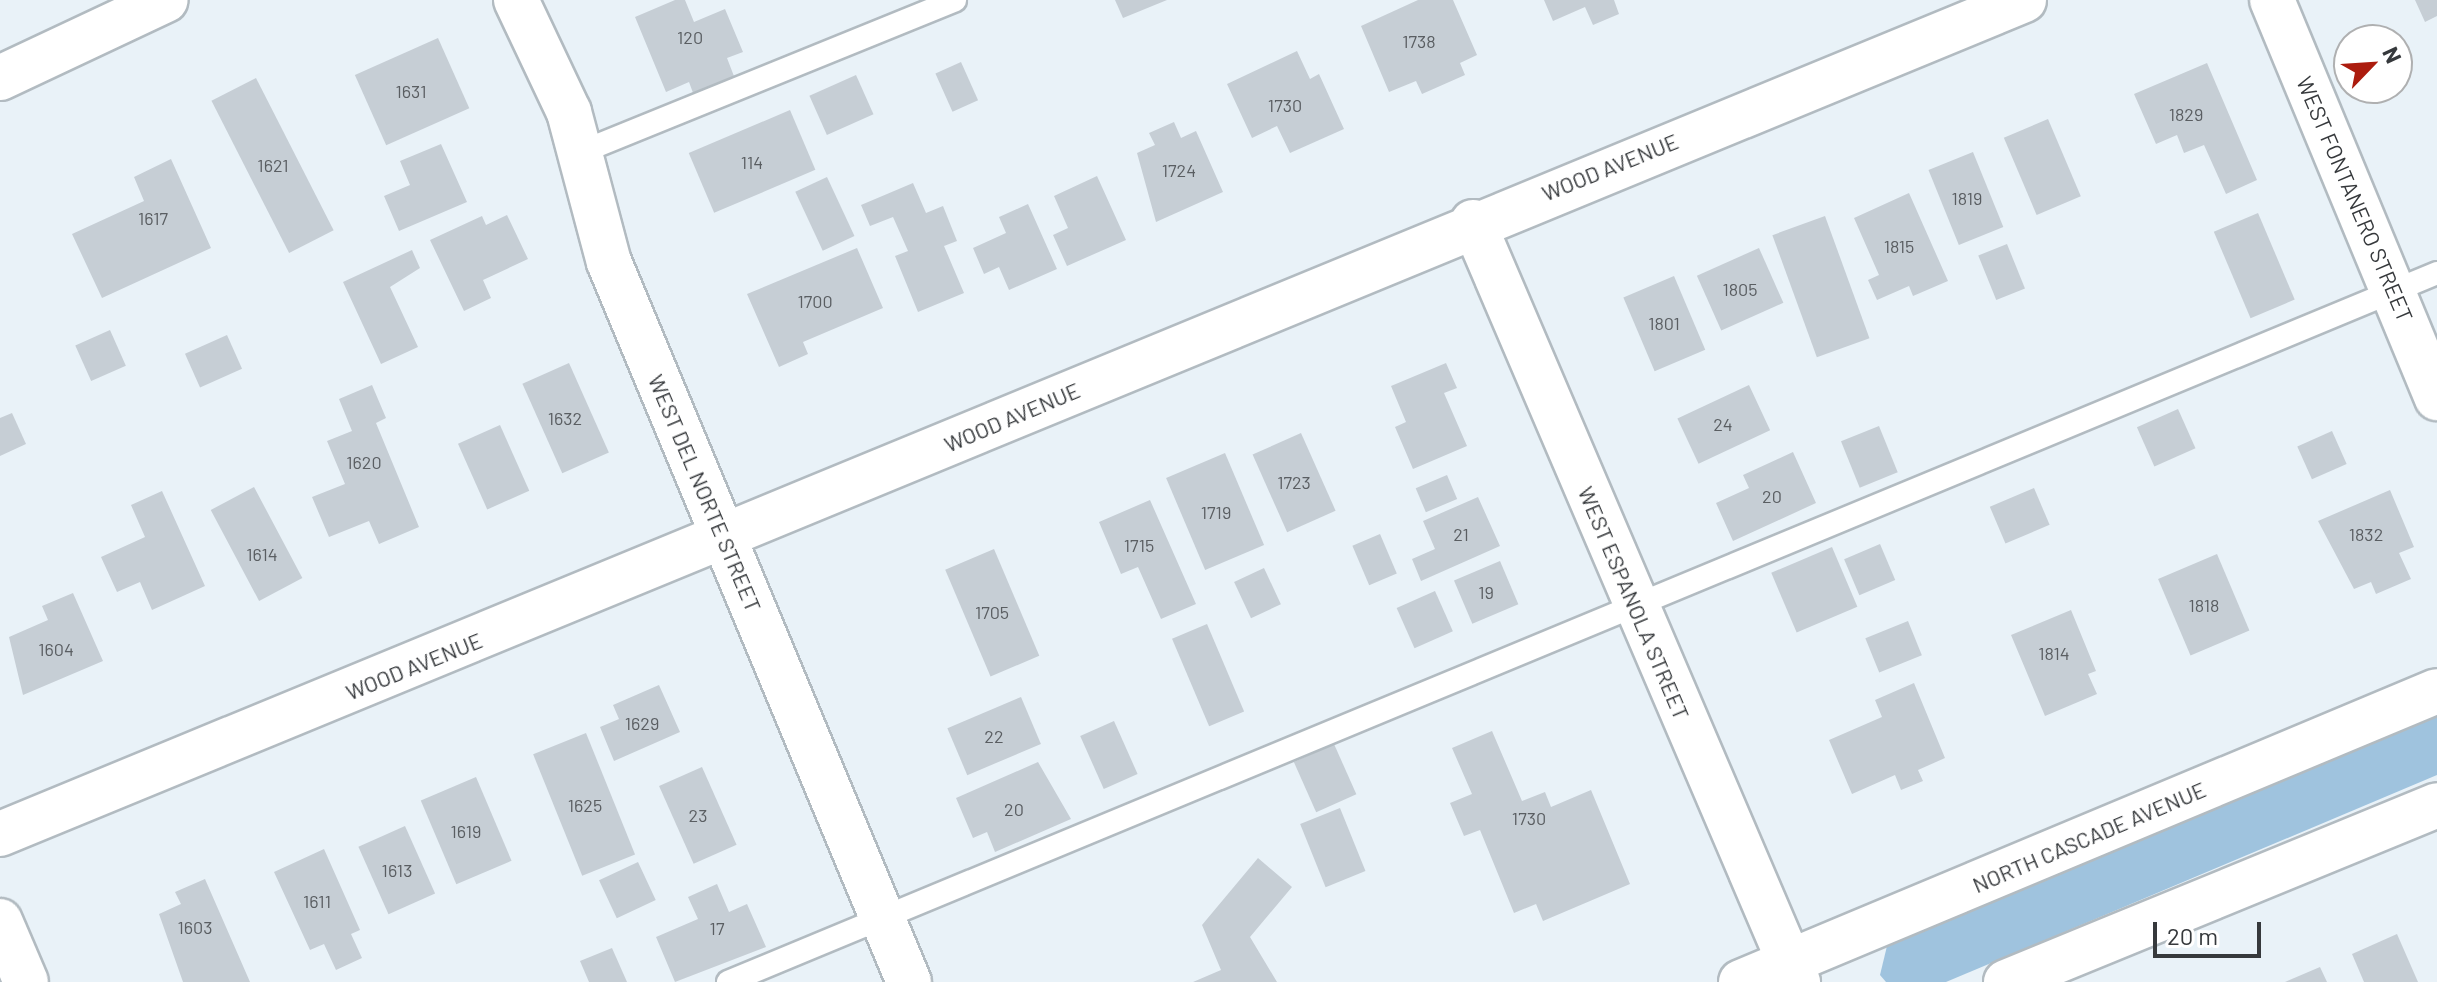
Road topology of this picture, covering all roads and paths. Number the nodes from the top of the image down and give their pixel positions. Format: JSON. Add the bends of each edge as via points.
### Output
{"nodes":[{"id":1,"x":166,"y":0,"type":"edge"},
{"id":2,"x":516,"y":0,"type":"edge"},
{"id":3,"x":955,"y":0,"type":"edge"},
{"id":4,"x":2024,"y":0,"type":"edge"},
{"id":5,"x":2272,"y":0,"type":"edge"},
{"id":6,"x":0,"y":78,"type":"edge"},
{"id":7,"x":579,"y":153,"type":"junction"},
{"id":8,"x":1473,"y":222,"type":"junction"},
{"id":9,"x":2437,"y":273,"type":"edge"},
{"id":10,"x":2393,"y":291,"type":"junction"},
{"id":11,"x":2437,"y":398,"type":"edge"},
{"id":12,"x":724,"y":539,"type":"junction"},
{"id":13,"x":1636,"y":608,"type":"junction"},
{"id":14,"x":2437,"y":691,"type":"edge"},
{"id":15,"x":2437,"y":805,"type":"edge"},
{"id":16,"x":0,"y":834,"type":"edge"},
{"id":17,"x":883,"y":918,"type":"junction"},
{"id":18,"x":0,"y":921,"type":"edge"},
{"id":19,"x":1794,"y":972,"type":"edge"},
{"id":20,"x":26,"y":982,"type":"edge"},
{"id":21,"x":728,"y":982,"type":"edge"},
{"id":22,"x":909,"y":982,"type":"edge"},
{"id":23,"x":1741,"y":982,"type":"edge"},
{"id":24,"x":2006,"y":982,"type":"edge"}],
"edges":[{"from":1,"to":6,"type":"street"},
{"from":2,"to":7,"type":"street","name":"WEST DEL NORTE STREET"},
{"from":3,"to":7,"type":"lane"},
{"from":4,"to":8,"type":"street","name":"WOOD AVENUE"},
{"from":5,"to":10,"type":"street","name":"WEST FONTANERO STREET"},
{"from":7,"to":12,"type":"street","name":"WEST DEL NORTE STREET","via":[[609,262]]},
{"from":8,"to":12,"type":"street","name":"WOOD AVENUE"},
{"from":8,"to":13,"type":"street","name":"WEST ESPANOLA STREET"},
{"from":9,"to":10,"type":"lane"},
{"from":10,"to":11,"type":"street","name":"WEST FONTANERO STREET"},
{"from":10,"to":13,"type":"lane"},
{"from":12,"to":16,"type":"street","name":"WOOD AVENUE"},
{"from":12,"to":17,"type":"street","name":"WEST DEL NORTE STREET"},
{"from":13,"to":17,"type":"lane"},
{"from":13,"to":19,"type":"street","name":"WEST ESPANOLA STREET"},
{"from":14,"to":19,"type":"street","name":"NORTH CASCADE AVENUE"},
{"from":15,"to":24,"type":"street"},
{"from":17,"to":21,"type":"lane"},
{"from":17,"to":22,"type":"street","name":"WEST DEL NORTE STREET"},
{"from":18,"to":20,"type":"street"},
{"from":19,"to":23,"type":"street","name":"NORTH CASCADE AVENUE"}]}
